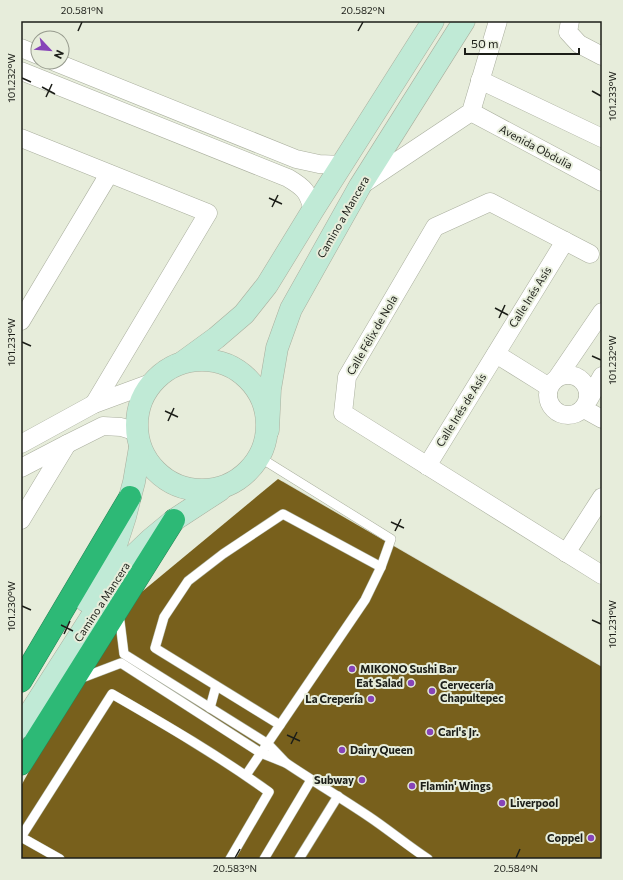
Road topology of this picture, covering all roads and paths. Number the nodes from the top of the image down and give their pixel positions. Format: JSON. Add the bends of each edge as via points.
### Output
{"nodes":[{"id":1,"x":433,"y":21,"type":"edge"},
{"id":2,"x":464,"y":21,"type":"edge"},
{"id":3,"x":498,"y":21,"type":"edge"},
{"id":4,"x":570,"y":21,"type":"edge"},
{"id":5,"x":602,"y":56,"type":"edge"},
{"id":6,"x":70,"y":68,"type":"edge"},
{"id":7,"x":21,"y":71,"type":"edge"},
{"id":8,"x":480,"y":80,"type":"junction"},
{"id":9,"x":471,"y":112,"type":"junction"},
{"id":10,"x":21,"y":138,"type":"edge"},
{"id":11,"x":602,"y":138,"type":"edge"},
{"id":12,"x":342,"y":165,"type":"junction"},
{"id":13,"x":109,"y":174,"type":"junction"},
{"id":14,"x":602,"y":182,"type":"edge"},
{"id":15,"x":360,"y":186,"type":"junction"},
{"id":16,"x":313,"y":210,"type":"junction"},
{"id":17,"x":565,"y":241,"type":"junction"},
{"id":18,"x":590,"y":254,"type":"dead end"},
{"id":19,"x":602,"y":312,"type":"edge"},
{"id":20,"x":21,"y":321,"type":"edge"},
{"id":21,"x":496,"y":354,"type":"junction"},
{"id":22,"x":184,"y":362,"type":"junction"},
{"id":23,"x":602,"y":376,"type":"edge"},
{"id":24,"x":553,"y":382,"type":"junction"},
{"id":25,"x":151,"y":384,"type":"junction"},
{"id":26,"x":94,"y":404,"type":"junction"},
{"id":27,"x":586,"y":404,"type":"junction"},
{"id":28,"x":602,"y":420,"type":"edge"},
{"id":29,"x":268,"y":430,"type":"junction"},
{"id":30,"x":138,"y":440,"type":"junction"},
{"id":31,"x":21,"y":444,"type":"edge"},
{"id":32,"x":67,"y":444,"type":"junction"},
{"id":33,"x":259,"y":457,"type":"junction"},
{"id":34,"x":427,"y":466,"type":"junction"},
{"id":35,"x":21,"y":468,"type":"edge"},
{"id":36,"x":226,"y":486,"type":"junction"},
{"id":37,"x":130,"y":497,"type":"junction"},
{"id":38,"x":602,"y":497,"type":"edge"},
{"id":39,"x":21,"y":520,"type":"edge"},
{"id":40,"x":174,"y":520,"type":"junction"},
{"id":41,"x":566,"y":553,"type":"junction"},
{"id":42,"x":381,"y":567,"type":"junction"},
{"id":43,"x":602,"y":575,"type":"edge"},
{"id":44,"x":119,"y":608,"type":"junction"},
{"id":45,"x":21,"y":681,"type":"edge"},
{"id":46,"x":72,"y":682,"type":"junction"},
{"id":47,"x":216,"y":686,"type":"junction"},
{"id":48,"x":210,"y":708,"type":"junction"},
{"id":49,"x":21,"y":715,"type":"edge"},
{"id":50,"x":280,"y":725,"type":"junction"},
{"id":51,"x":21,"y":728,"type":"edge"},
{"id":52,"x":268,"y":744,"type":"junction"},
{"id":53,"x":262,"y":753,"type":"junction"},
{"id":54,"x":286,"y":763,"type":"junction"},
{"id":55,"x":21,"y":764,"type":"edge"},
{"id":56,"x":246,"y":775,"type":"junction"},
{"id":57,"x":311,"y":780,"type":"junction"},
{"id":58,"x":338,"y":796,"type":"junction"},
{"id":59,"x":60,"y":859,"type":"edge"},
{"id":60,"x":230,"y":859,"type":"edge"},
{"id":61,"x":264,"y":859,"type":"edge"},
{"id":62,"x":299,"y":859,"type":"edge"},
{"id":63,"x":428,"y":859,"type":"edge"}],
"edges":[{"from":1,"to":12,"type":"street"},
{"from":2,"to":15,"type":"street","name":"Camino a Mancera"},
{"from":3,"to":8,"type":"street"},
{"from":4,"to":5,"type":"street","via":[[568,32],[579,44]]},
{"from":6,"to":12,"type":"street","via":[[296,159]]},
{"from":7,"to":16,"type":"street","via":[[288,178],[301,185],[309,197]]},
{"from":8,"to":9,"type":"street"},
{"from":8,"to":11,"type":"street"},
{"from":9,"to":14,"type":"street","name":"Avenida Obdulia"},
{"from":9,"to":15,"type":"street"},
{"from":10,"to":13,"type":"street"},
{"from":12,"to":16,"type":"street"},
{"from":13,"to":20,"type":"street"},
{"from":13,"to":26,"type":"street","via":[[208,213]]},
{"from":15,"to":29,"type":"street","name":"Camino a Mancera","via":[[291,309],[277,348],[270,389]]},
{"from":16,"to":22,"type":"street","via":[[267,285],[244,314]]},
{"from":17,"to":18,"type":"street"},
{"from":17,"to":21,"type":"street","name":"Calle Inés Asís"},
{"from":17,"to":34,"type":"street","name":"Calle Félix de Nola","via":[[490,202],[436,227],[347,377],[343,413]]},
{"from":19,"to":24,"type":"street"},
{"from":21,"to":24,"type":"street"},
{"from":21,"to":34,"type":"street","name":"Calle Inés de Asís"},
{"from":22,"to":25,"type":"street","via":[[167,369]]},
{"from":22,"to":29,"type":"street","via":[[204,359],[225,363],[244,374],[258,389],[266,409]]},
{"from":23,"to":27,"type":"street"},
{"from":24,"to":27,"type":"street","via":[[569,374],[580,378],[587,387]]},
{"from":24,"to":27,"type":"street","via":[[548,396],[551,406],[557,413],[566,416],[576,414]]},
{"from":25,"to":26,"type":"street"},
{"from":25,"to":30,"type":"street","via":[[137,414]]},
{"from":26,"to":31,"type":"street"},
{"from":27,"to":28,"type":"street"},
{"from":29,"to":33,"type":"street"},
{"from":30,"to":32,"type":"street","via":[[120,427],[103,426]]},
{"from":30,"to":36,"type":"street","via":[[150,465],[165,480],[185,489],[206,491]]},
{"from":30,"to":37,"type":"street","name":"Camino a Mancera"},
{"from":32,"to":35,"type":"street"},
{"from":32,"to":39,"type":"street"},
{"from":33,"to":36,"type":"street","via":[[247,473]]},
{"from":33,"to":42,"type":"lane","via":[[391,539]]},
{"from":34,"to":41,"type":"street","name":"Calle Félix de Nola"},
{"from":36,"to":40,"type":"street","name":"Camino a Mancera"},
{"from":37,"to":45,"type":"highway"},
{"from":37,"to":49,"type":"street","name":"Camino a Mancera","via":[[114,551]]},
{"from":38,"to":41,"type":"street"},
{"from":40,"to":44,"type":"highway"},
{"from":40,"to":51,"type":"street","name":"Camino a Mancera","via":[[130,559]]},
{"from":41,"to":43,"type":"street","name":"Calle Félix de Nola"},
{"from":42,"to":47,"type":"lane","via":[[284,514],[224,554],[188,581],[164,617],[155,648]]},
{"from":42,"to":50,"type":"lane","via":[[365,600]]},
{"from":44,"to":46,"type":"highway"},
{"from":44,"to":48,"type":"lane","via":[[124,654]]},
{"from":46,"to":53,"type":"lane","via":[[121,664]]},
{"from":46,"to":55,"type":"highway"},
{"from":47,"to":48,"type":"lane"},
{"from":47,"to":50,"type":"lane"},
{"from":48,"to":52,"type":"lane"},
{"from":50,"to":52,"type":"lane"},
{"from":52,"to":53,"type":"lane"},
{"from":52,"to":54,"type":"lane"},
{"from":53,"to":54,"type":"lane"},
{"from":53,"to":56,"type":"lane"},
{"from":54,"to":57,"type":"lane"},
{"from":56,"to":59,"type":"lane","via":[[112,694],[21,837]]},
{"from":56,"to":60,"type":"lane","via":[[269,792]]},
{"from":57,"to":58,"type":"lane"},
{"from":57,"to":61,"type":"lane"},
{"from":58,"to":62,"type":"lane"},
{"from":58,"to":63,"type":"lane"}]}
